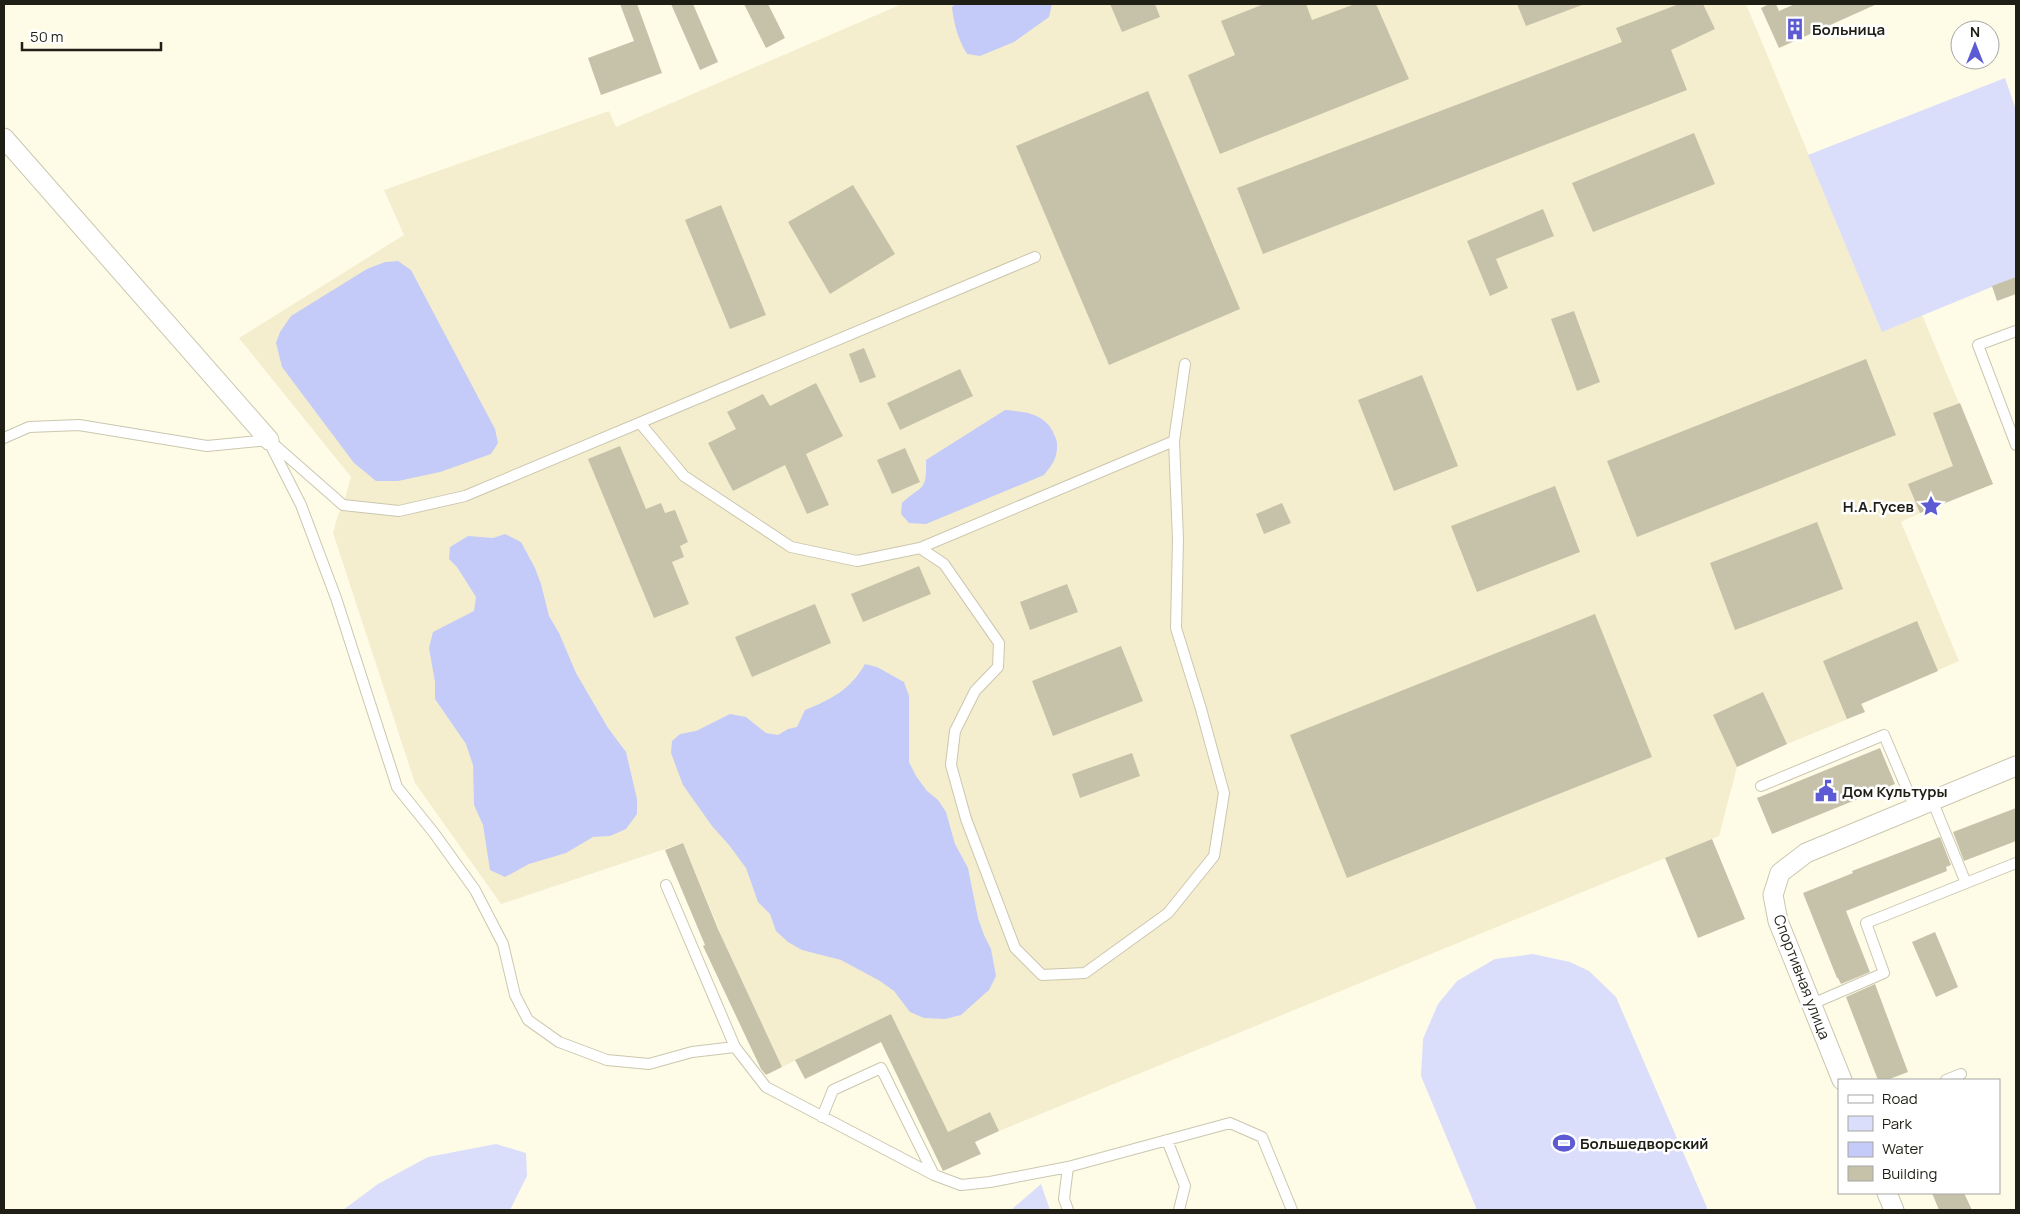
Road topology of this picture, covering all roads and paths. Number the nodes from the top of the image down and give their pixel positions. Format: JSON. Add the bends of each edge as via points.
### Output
{"nodes":[{"id":1,"x":4,"y":138,"type":"edge"},
{"id":2,"x":1035,"y":257,"type":"dead end"},
{"id":3,"x":2016,"y":331,"type":"edge"},
{"id":4,"x":1184,"y":364,"type":"dead end"},
{"id":5,"x":640,"y":422,"type":"junction"},
{"id":6,"x":4,"y":438,"type":"edge"},
{"id":7,"x":269,"y":440,"type":"junction"},
{"id":8,"x":1174,"y":441,"type":"junction"},
{"id":9,"x":2016,"y":444,"type":"edge"},
{"id":10,"x":920,"y":548,"type":"junction"},
{"id":11,"x":2016,"y":766,"type":"edge"},
{"id":12,"x":1761,"y":786,"type":"dead end"},
{"id":13,"x":1924,"y":804,"type":"junction"},
{"id":14,"x":2015,"y":866,"type":"edge"},
{"id":15,"x":1966,"y":883,"type":"junction"},
{"id":16,"x":666,"y":885,"type":"dead end"},
{"id":17,"x":1812,"y":1004,"type":"junction"},
{"id":18,"x":735,"y":1047,"type":"junction"},
{"id":19,"x":1962,"y":1074,"type":"dead end"},
{"id":20,"x":1842,"y":1079,"type":"edge"},
{"id":21,"x":1949,"y":1079,"type":"edge"},
{"id":22,"x":822,"y":1117,"type":"junction"},
{"id":23,"x":1167,"y":1140,"type":"junction"},
{"id":24,"x":1068,"y":1167,"type":"junction"},
{"id":25,"x":934,"y":1175,"type":"junction"},
{"id":26,"x":1887,"y":1194,"type":"edge"},
{"id":27,"x":1068,"y":1210,"type":"edge"},
{"id":28,"x":1179,"y":1210,"type":"edge"},
{"id":29,"x":1292,"y":1210,"type":"edge"},
{"id":30,"x":1894,"y":1210,"type":"edge"}],
"edges":[{"from":1,"to":7,"type":"street"},
{"from":2,"to":5,"type":"lane"},
{"from":3,"to":9,"type":"lane","via":[[1978,345]]},
{"from":4,"to":8,"type":"lane"},
{"from":5,"to":7,"type":"lane","via":[[465,496],[399,511],[343,506]]},
{"from":5,"to":10,"type":"lane","via":[[684,476],[792,547],[857,561]]},
{"from":6,"to":7,"type":"lane","via":[[29,428],[79,425],[208,446]]},
{"from":7,"to":18,"type":"lane","via":[[301,505],[336,598],[397,786],[475,890],[503,944],[515,995],[528,1020],[559,1042],[607,1060],[649,1064],[692,1052]]},
{"from":8,"to":10,"type":"lane"},
{"from":8,"to":10,"type":"lane","via":[[1178,539],[1176,628],[1224,793],[1214,856],[1168,913],[1085,974],[1042,975],[1015,948],[966,819],[951,765],[955,731],[975,691],[998,667],[999,643],[944,564]]},
{"from":11,"to":13,"type":"street"},
{"from":12,"to":13,"type":"lane","via":[[1884,735]]},
{"from":13,"to":15,"type":"lane"},
{"from":13,"to":17,"type":"street","name":"Спортивная улица","via":[[1806,854],[1780,873],[1773,895],[1778,921]]},
{"from":14,"to":15,"type":"lane"},
{"from":15,"to":17,"type":"lane","via":[[1866,924],[1884,974]]},
{"from":16,"to":18,"type":"lane"},
{"from":17,"to":20,"type":"street","name":"Спортивная улица"},
{"from":18,"to":22,"type":"lane","via":[[766,1087]]},
{"from":19,"to":21,"type":"lane"},
{"from":22,"to":25,"type":"lane"},
{"from":22,"to":25,"type":"lane","via":[[833,1090],[880,1068]]},
{"from":23,"to":24,"type":"lane"},
{"from":23,"to":28,"type":"lane","via":[[1184,1186]]},
{"from":23,"to":29,"type":"lane","via":[[1230,1123],[1262,1137]]},
{"from":24,"to":25,"type":"lane","via":[[961,1185]]},
{"from":24,"to":27,"type":"lane","via":[[1064,1199]]},
{"from":26,"to":30,"type":"street"}]}
